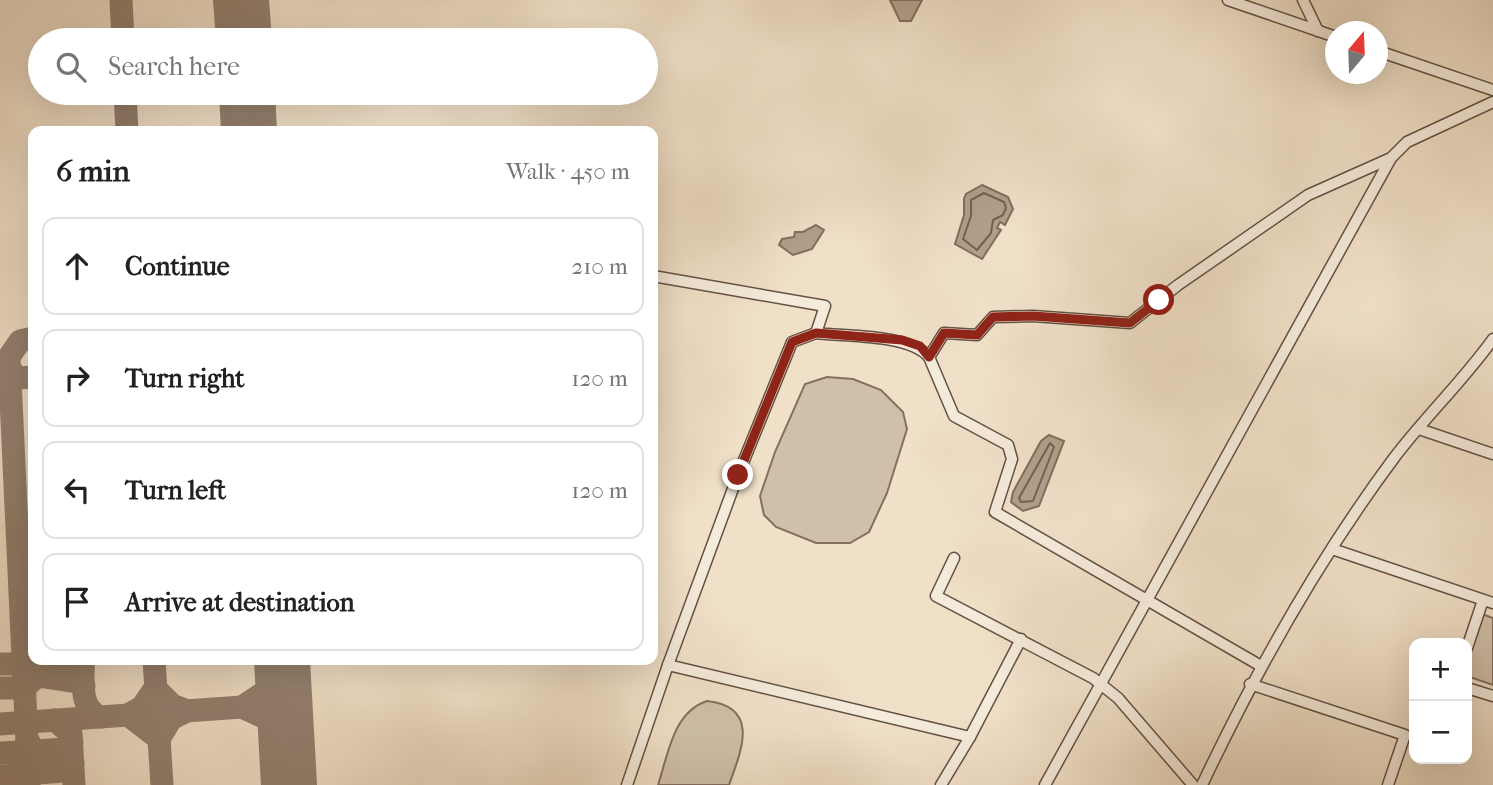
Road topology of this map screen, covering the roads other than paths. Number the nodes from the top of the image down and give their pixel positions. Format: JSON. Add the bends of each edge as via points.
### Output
{"nodes":[{"id":1,"x":1228,"y":0,"type":"edge"},
{"id":2,"x":1303,"y":0,"type":"edge"},
{"id":3,"x":1318,"y":31,"type":"junction"},
{"id":4,"x":1325,"y":33,"type":"edge"},
{"id":5,"x":1388,"y":55,"type":"edge"},
{"id":6,"x":1493,"y":90,"type":"edge"},
{"id":7,"x":1493,"y":102,"type":"edge"},
{"id":8,"x":1391,"y":158,"type":"junction"},
{"id":9,"x":658,"y":277,"type":"edge"},
{"id":10,"x":816,"y":333,"type":"junction"},
{"id":11,"x":1493,"y":339,"type":"edge"},
{"id":12,"x":929,"y":357,"type":"junction"},
{"id":13,"x":1419,"y":429,"type":"junction"},
{"id":14,"x":1493,"y":454,"type":"edge"},
{"id":15,"x":1332,"y":549,"type":"junction"},
{"id":16,"x":954,"y":558,"type":"dead end"},
{"id":17,"x":1147,"y":601,"type":"junction"},
{"id":18,"x":1488,"y":602,"type":"edge"},
{"id":19,"x":1472,"y":638,"type":"edge"},
{"id":20,"x":1021,"y":639,"type":"junction"},
{"id":21,"x":668,"y":665,"type":"junction"},
{"id":22,"x":1261,"y":666,"type":"junction"},
{"id":23,"x":1250,"y":684,"type":"junction"},
{"id":24,"x":1472,"y":690,"type":"edge"},
{"id":25,"x":1493,"y":696,"type":"edge"},
{"id":26,"x":970,"y":737,"type":"junction"},
{"id":27,"x":627,"y":785,"type":"edge"},
{"id":28,"x":941,"y":785,"type":"edge"},
{"id":29,"x":1045,"y":785,"type":"edge"},
{"id":30,"x":1193,"y":785,"type":"edge"},
{"id":31,"x":1202,"y":785,"type":"edge"},
{"id":32,"x":1388,"y":785,"type":"edge"}],
"edges":[{"from":1,"to":3,"type":"street"},
{"from":2,"to":3,"type":"street"},
{"from":3,"to":4,"type":"street"},
{"from":5,"to":6,"type":"street"},
{"from":7,"to":8,"type":"street","via":[[1407,142]]},
{"from":8,"to":12,"type":"street","via":[[1308,195],[1130,323],[993,317],[977,335],[944,333]]},
{"from":8,"to":17,"type":"street"},
{"from":9,"to":10,"type":"street","via":[[825,306]]},
{"from":10,"to":12,"type":"street","via":[[902,340],[920,346]]},
{"from":10,"to":21,"type":"street","via":[[792,342]]},
{"from":11,"to":13,"type":"street"},
{"from":12,"to":17,"type":"street","via":[[954,416],[1008,445],[1012,459],[995,512]]},
{"from":13,"to":14,"type":"street"},
{"from":13,"to":15,"type":"street"},
{"from":15,"to":18,"type":"street"},
{"from":15,"to":22,"type":"street"},
{"from":16,"to":20,"type":"street","via":[[936,596]]},
{"from":17,"to":22,"type":"street"},
{"from":17,"to":29,"type":"street"},
{"from":18,"to":19,"type":"street"},
{"from":20,"to":26,"type":"street"},
{"from":20,"to":30,"type":"street","via":[[1093,678],[1118,698]]},
{"from":21,"to":26,"type":"street"},
{"from":21,"to":27,"type":"street"},
{"from":22,"to":23,"type":"street"},
{"from":23,"to":31,"type":"street"},
{"from":23,"to":32,"type":"street","via":[[1405,735]]},
{"from":24,"to":25,"type":"street"},
{"from":26,"to":28,"type":"street"}]}
